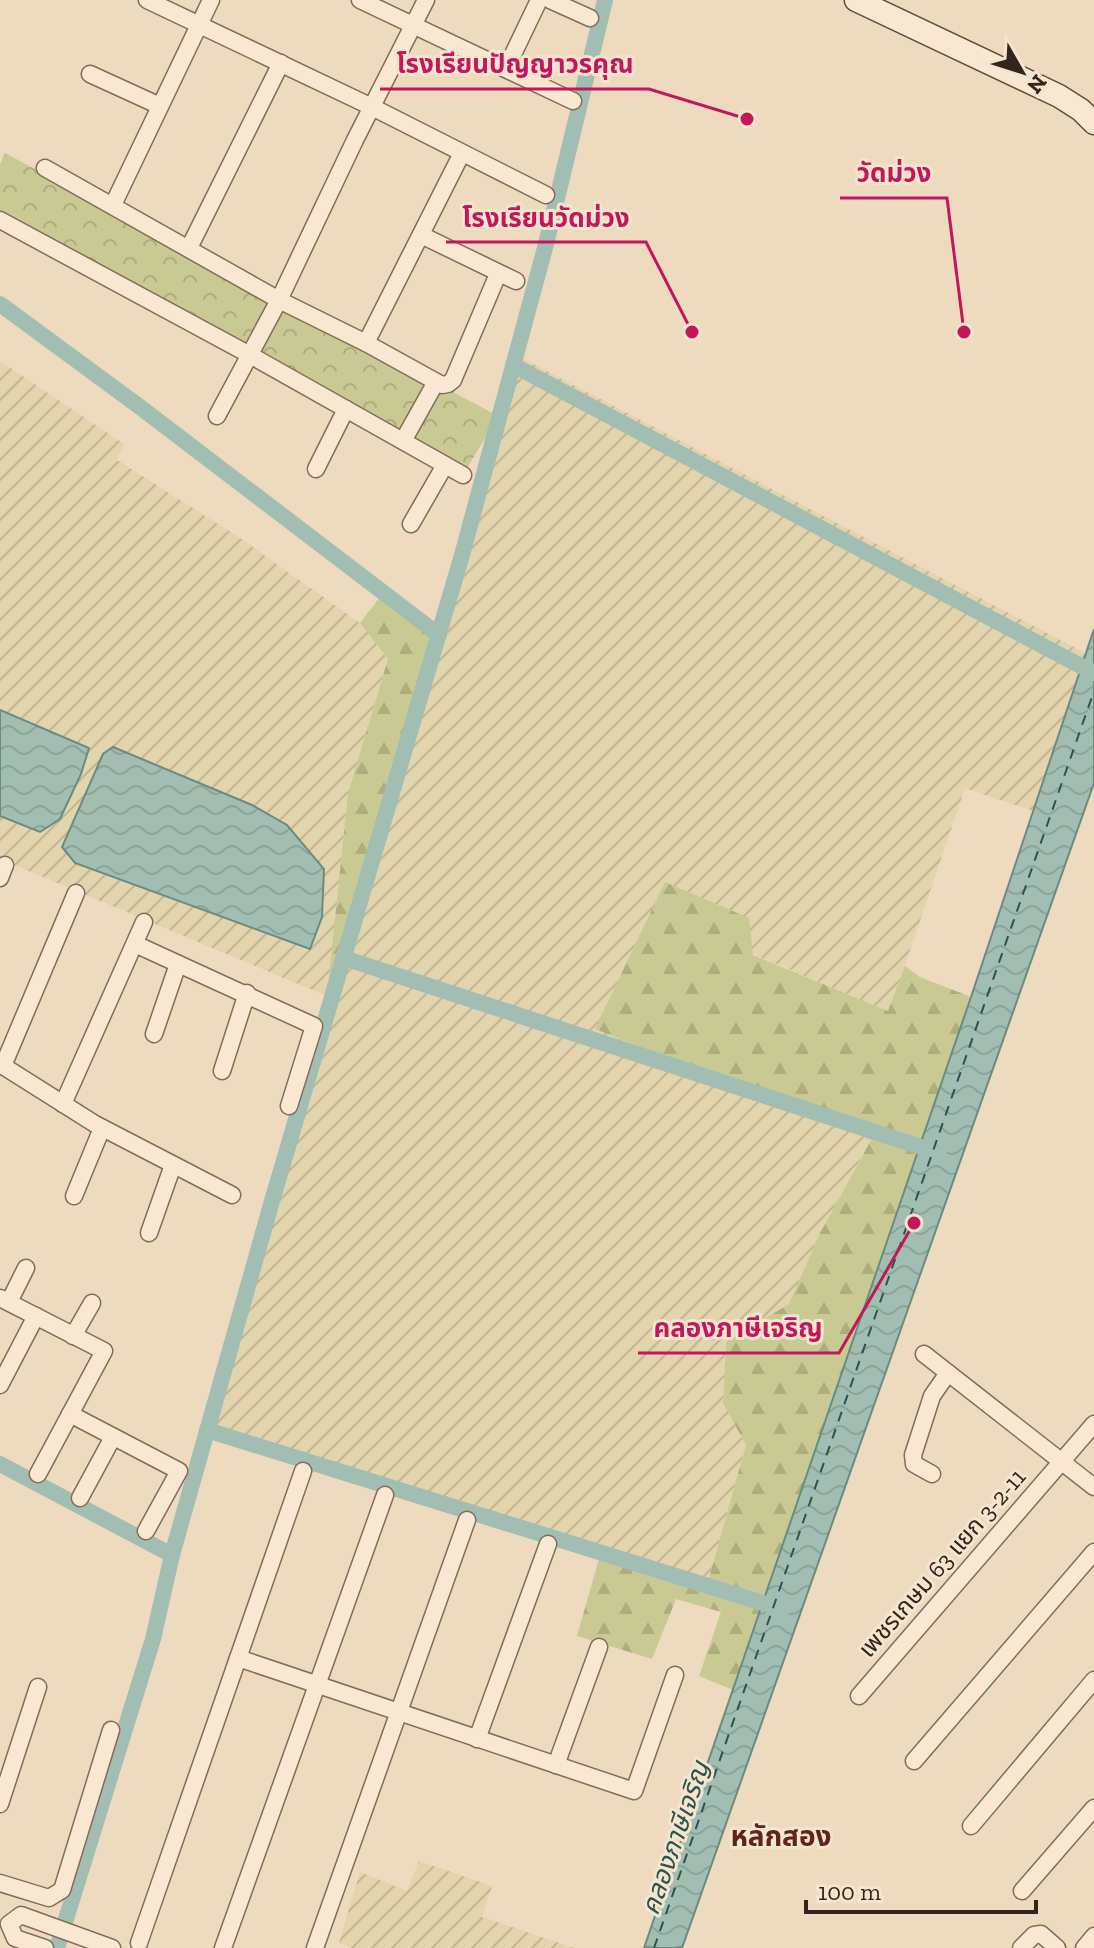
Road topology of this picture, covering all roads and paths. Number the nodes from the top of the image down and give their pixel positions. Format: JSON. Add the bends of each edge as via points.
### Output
{"nodes":[{"id":1,"x":147,"y":0,"type":"edge"},
{"id":2,"x":211,"y":0,"type":"edge"},
{"id":3,"x":360,"y":0,"type":"edge"},
{"id":4,"x":426,"y":0,"type":"edge"},
{"id":5,"x":539,"y":0,"type":"edge"},
{"id":6,"x":550,"y":0,"type":"edge"},
{"id":7,"x":856,"y":0,"type":"edge"},
{"id":8,"x":590,"y":18,"type":"dead end"},
{"id":9,"x":199,"y":24,"type":"junction"},
{"id":10,"x":414,"y":25,"type":"junction"},
{"id":11,"x":281,"y":63,"type":"junction"},
{"id":12,"x":506,"y":69,"type":"junction"},
{"id":13,"x":90,"y":74,"type":"dead end"},
{"id":14,"x":573,"y":101,"type":"dead end"},
{"id":15,"x":160,"y":106,"type":"junction"},
{"id":16,"x":372,"y":107,"type":"junction"},
{"id":17,"x":1094,"y":123,"type":"edge"},
{"id":18,"x":462,"y":153,"type":"junction"},
{"id":19,"x":45,"y":168,"type":"dead end"},
{"id":20,"x":546,"y":195,"type":"dead end"},
{"id":21,"x":113,"y":205,"type":"junction"},
{"id":22,"x":0,"y":220,"type":"edge"},
{"id":23,"x":421,"y":235,"type":"junction"},
{"id":24,"x":189,"y":248,"type":"junction"},
{"id":25,"x":498,"y":274,"type":"junction"},
{"id":26,"x":516,"y":281,"type":"dead end"},
{"id":27,"x":279,"y":300,"type":"junction"},
{"id":28,"x":366,"y":343,"type":"junction"},
{"id":29,"x":250,"y":355,"type":"junction"},
{"id":30,"x":436,"y":382,"type":"junction"},
{"id":31,"x":346,"y":409,"type":"junction"},
{"id":32,"x":217,"y":416,"type":"dead end"},
{"id":33,"x":403,"y":441,"type":"junction"},
{"id":34,"x":445,"y":465,"type":"junction"},
{"id":35,"x":316,"y":469,"type":"dead end"},
{"id":36,"x":463,"y":475,"type":"dead end"},
{"id":37,"x":411,"y":524,"type":"dead end"},
{"id":38,"x":76,"y":893,"type":"dead end"},
{"id":39,"x":144,"y":922,"type":"dead end"},
{"id":40,"x":135,"y":944,"type":"junction"},
{"id":41,"x":178,"y":964,"type":"junction"},
{"id":42,"x":247,"y":993,"type":"junction"},
{"id":43,"x":154,"y":1034,"type":"dead end"},
{"id":44,"x":2,"y":1065,"type":"edge"},
{"id":45,"x":222,"y":1071,"type":"dead end"},
{"id":46,"x":63,"y":1104,"type":"junction"},
{"id":47,"x":289,"y":1106,"type":"dead end"},
{"id":48,"x":102,"y":1128,"type":"junction"},
{"id":49,"x":173,"y":1165,"type":"junction"},
{"id":50,"x":232,"y":1195,"type":"dead end"},
{"id":51,"x":74,"y":1196,"type":"dead end"},
{"id":52,"x":149,"y":1233,"type":"dead end"},
{"id":53,"x":26,"y":1268,"type":"dead end"},
{"id":54,"x":4,"y":1300,"type":"edge"},
{"id":55,"x":92,"y":1303,"type":"dead end"},
{"id":56,"x":36,"y":1316,"type":"junction"},
{"id":57,"x":73,"y":1336,"type":"junction"},
{"id":58,"x":924,"y":1354,"type":"dead end"},
{"id":59,"x":948,"y":1373,"type":"junction"},
{"id":60,"x":0,"y":1385,"type":"edge"},
{"id":61,"x":70,"y":1414,"type":"junction"},
{"id":62,"x":1094,"y":1424,"type":"edge"},
{"id":63,"x":113,"y":1437,"type":"junction"},
{"id":64,"x":1061,"y":1461,"type":"junction"},
{"id":65,"x":303,"y":1471,"type":"dead end"},
{"id":66,"x":38,"y":1474,"type":"dead end"},
{"id":67,"x":932,"y":1474,"type":"dead end"},
{"id":68,"x":1094,"y":1487,"type":"edge"},
{"id":69,"x":385,"y":1495,"type":"dead end"},
{"id":70,"x":80,"y":1498,"type":"dead end"},
{"id":71,"x":467,"y":1520,"type":"dead end"},
{"id":72,"x":146,"y":1531,"type":"dead end"},
{"id":73,"x":548,"y":1544,"type":"dead end"},
{"id":74,"x":1094,"y":1552,"type":"edge"},
{"id":75,"x":599,"y":1647,"type":"dead end"},
{"id":76,"x":238,"y":1658,"type":"junction"},
{"id":77,"x":675,"y":1675,"type":"dead end"},
{"id":78,"x":1094,"y":1680,"type":"edge"},
{"id":79,"x":317,"y":1685,"type":"junction"},
{"id":80,"x":38,"y":1687,"type":"dead end"},
{"id":81,"x":859,"y":1696,"type":"dead end"},
{"id":82,"x":399,"y":1712,"type":"junction"},
{"id":83,"x":111,"y":1730,"type":"dead end"},
{"id":84,"x":477,"y":1739,"type":"junction"},
{"id":85,"x":914,"y":1761,"type":"dead end"},
{"id":86,"x":556,"y":1765,"type":"junction"},
{"id":87,"x":0,"y":1804,"type":"edge"},
{"id":88,"x":1094,"y":1808,"type":"edge"},
{"id":89,"x":971,"y":1826,"type":"dead end"},
{"id":90,"x":0,"y":1883,"type":"edge"},
{"id":91,"x":1022,"y":1891,"type":"dead end"},
{"id":92,"x":11,"y":1925,"type":"edge"},
{"id":93,"x":1094,"y":1936,"type":"edge"},
{"id":94,"x":139,"y":1943,"type":"dead end"},
{"id":95,"x":110,"y":1947,"type":"edge"},
{"id":96,"x":45,"y":1948,"type":"edge"},
{"id":97,"x":223,"y":1948,"type":"edge"},
{"id":98,"x":315,"y":1948,"type":"edge"},
{"id":99,"x":1021,"y":1948,"type":"edge"},
{"id":100,"x":1057,"y":1948,"type":"edge"},
{"id":101,"x":1084,"y":1948,"type":"edge"}],
"edges":[{"from":1,"to":9,"type":"street"},
{"from":2,"to":9,"type":"street"},
{"from":3,"to":10,"type":"street"},
{"from":4,"to":10,"type":"street"},
{"from":5,"to":12,"type":"street"},
{"from":6,"to":8,"type":"street"},
{"from":7,"to":17,"type":"street","via":[[1059,96]]},
{"from":9,"to":11,"type":"street"},
{"from":9,"to":15,"type":"street"},
{"from":10,"to":12,"type":"street"},
{"from":10,"to":16,"type":"street"},
{"from":11,"to":16,"type":"street"},
{"from":11,"to":24,"type":"street"},
{"from":12,"to":14,"type":"street"},
{"from":13,"to":15,"type":"street"},
{"from":15,"to":21,"type":"street"},
{"from":16,"to":18,"type":"street"},
{"from":16,"to":27,"type":"street"},
{"from":18,"to":20,"type":"street"},
{"from":18,"to":23,"type":"street"},
{"from":19,"to":21,"type":"street"},
{"from":21,"to":24,"type":"street"},
{"from":22,"to":29,"type":"street"},
{"from":23,"to":25,"type":"street"},
{"from":23,"to":28,"type":"street"},
{"from":24,"to":27,"type":"street"},
{"from":25,"to":26,"type":"street"},
{"from":25,"to":30,"type":"street","via":[[453,380]]},
{"from":27,"to":28,"type":"street"},
{"from":27,"to":29,"type":"street"},
{"from":28,"to":30,"type":"street"},
{"from":29,"to":31,"type":"street"},
{"from":29,"to":32,"type":"street"},
{"from":30,"to":33,"type":"street"},
{"from":31,"to":33,"type":"street"},
{"from":31,"to":35,"type":"street"},
{"from":33,"to":34,"type":"street"},
{"from":34,"to":36,"type":"street"},
{"from":34,"to":37,"type":"street"},
{"from":38,"to":44,"type":"street"},
{"from":39,"to":40,"type":"street"},
{"from":40,"to":41,"type":"street"},
{"from":40,"to":46,"type":"street"},
{"from":41,"to":42,"type":"street"},
{"from":41,"to":43,"type":"street"},
{"from":42,"to":45,"type":"street"},
{"from":42,"to":47,"type":"street","via":[[314,1026]]},
{"from":44,"to":46,"type":"street"},
{"from":46,"to":48,"type":"street"},
{"from":48,"to":49,"type":"street"},
{"from":48,"to":51,"type":"street"},
{"from":49,"to":50,"type":"street"},
{"from":49,"to":52,"type":"street"},
{"from":53,"to":54,"type":"street"},
{"from":54,"to":56,"type":"street"},
{"from":55,"to":57,"type":"street"},
{"from":56,"to":57,"type":"street"},
{"from":56,"to":60,"type":"street"},
{"from":57,"to":61,"type":"street","via":[[104,1351]]},
{"from":58,"to":59,"type":"street"},
{"from":59,"to":64,"type":"street"},
{"from":59,"to":67,"type":"street","via":[[932,1396],[913,1455],[914,1464]]},
{"from":61,"to":63,"type":"street"},
{"from":61,"to":66,"type":"street"},
{"from":62,"to":64,"type":"street","name":"เพชรเกษม 63 แยก 3-2-11"},
{"from":63,"to":70,"type":"street"},
{"from":63,"to":72,"type":"street","via":[[179,1471]]},
{"from":64,"to":68,"type":"street"},
{"from":64,"to":81,"type":"street","name":"เพชรเกษม 63 แยก 3-2-11"},
{"from":65,"to":76,"type":"street"},
{"from":69,"to":79,"type":"street"},
{"from":71,"to":82,"type":"street"},
{"from":73,"to":84,"type":"street"},
{"from":74,"to":85,"type":"street"},
{"from":75,"to":86,"type":"street"},
{"from":76,"to":79,"type":"street"},
{"from":76,"to":94,"type":"street"},
{"from":77,"to":86,"type":"street","via":[[634,1791]]},
{"from":78,"to":89,"type":"street"},
{"from":79,"to":82,"type":"street"},
{"from":79,"to":97,"type":"street"},
{"from":80,"to":87,"type":"street"},
{"from":82,"to":84,"type":"street"},
{"from":82,"to":98,"type":"street"},
{"from":83,"to":90,"type":"street","via":[[62,1890],[49,1898]]},
{"from":84,"to":86,"type":"street"},
{"from":88,"to":91,"type":"street"},
{"from":92,"to":95,"type":"street"},
{"from":92,"to":96,"type":"street"},
{"from":93,"to":101,"type":"street"},
{"from":99,"to":100,"type":"street","via":[[1041,1934]]}]}
